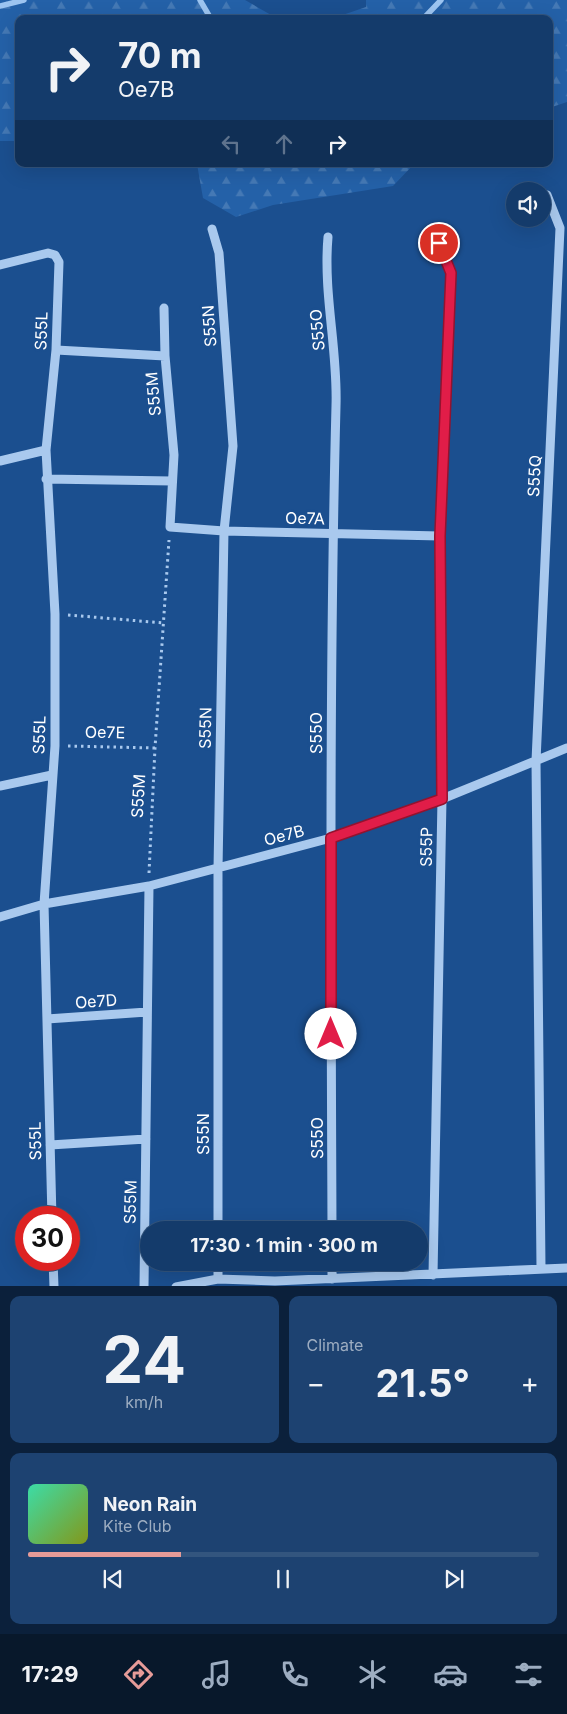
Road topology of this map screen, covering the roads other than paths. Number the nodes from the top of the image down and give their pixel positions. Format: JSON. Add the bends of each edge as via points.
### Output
{"nodes":[{"id":1,"x":551,"y":205,"type":"edge"},
{"id":2,"x":212,"y":229,"type":"dead end"},
{"id":3,"x":328,"y":237,"type":"dead end"},
{"id":4,"x":439,"y":243,"type":"dead end"},
{"id":5,"x":0,"y":265,"type":"edge"},
{"id":6,"x":164,"y":308,"type":"dead end"},
{"id":7,"x":56,"y":350,"type":"junction"},
{"id":8,"x":165,"y":356,"type":"junction"},
{"id":9,"x":46,"y":450,"type":"junction"},
{"id":10,"x":0,"y":461,"type":"edge"},
{"id":11,"x":46,"y":479,"type":"junction"},
{"id":12,"x":172,"y":481,"type":"junction"},
{"id":13,"x":170,"y":527,"type":"joint"},
{"id":14,"x":224,"y":532,"type":"junction"},
{"id":15,"x":333,"y":534,"type":"junction"},
{"id":16,"x":440,"y":536,"type":"junction"},
{"id":17,"x":567,"y":748,"type":"edge"},
{"id":18,"x":536,"y":761,"type":"junction"},
{"id":19,"x":52,"y":775,"type":"junction"},
{"id":20,"x":0,"y":786,"type":"edge"},
{"id":21,"x":442,"y":799,"type":"junction"},
{"id":22,"x":331,"y":838,"type":"junction"},
{"id":23,"x":218,"y":869,"type":"junction"},
{"id":24,"x":149,"y":886,"type":"junction"},
{"id":25,"x":44,"y":904,"type":"junction"},
{"id":26,"x":0,"y":918,"type":"edge"},
{"id":27,"x":147,"y":1012,"type":"junction"},
{"id":28,"x":47,"y":1019,"type":"junction"},
{"id":29,"x":146,"y":1139,"type":"junction"},
{"id":30,"x":50,"y":1145,"type":"junction"},
{"id":31,"x":52,"y":1206,"type":"edge"},
{"id":32,"x":218,"y":1221,"type":"edge"},
{"id":33,"x":332,"y":1221,"type":"edge"},
{"id":34,"x":541,"y":1268,"type":"junction"},
{"id":35,"x":567,"y":1268,"type":"edge"},
{"id":36,"x":53,"y":1271,"type":"edge"},
{"id":37,"x":218,"y":1271,"type":"edge"},
{"id":38,"x":332,"y":1271,"type":"edge"},
{"id":39,"x":433,"y":1274,"type":"junction"},
{"id":40,"x":218,"y":1279,"type":"junction"},
{"id":41,"x":332,"y":1279,"type":"junction"},
{"id":42,"x":277,"y":1284,"type":"edge"},
{"id":43,"x":54,"y":1286,"type":"edge"},
{"id":44,"x":144,"y":1286,"type":"edge"},
{"id":45,"x":176,"y":1286,"type":"edge"}],
"edges":[{"from":1,"to":18,"type":"street","name":"S55Q","via":[[560,228]]},
{"from":2,"to":14,"type":"street","name":"S55N","via":[[218,253],[233,446]]},
{"from":3,"to":15,"type":"street","name":"S55O","via":[[326,264],[337,387]]},
{"from":4,"to":16,"type":"street","name":"S55P","via":[[451,273]]},
{"from":5,"to":7,"type":"street","name":"S55L","via":[[48,252],[55,255],[59,262]]},
{"from":6,"to":8,"type":"street","name":"S55M"},
{"from":7,"to":8,"type":"street"},
{"from":7,"to":9,"type":"street","name":"S55L"},
{"from":8,"to":12,"type":"street","name":"S55M","via":[[174,456]]},
{"from":9,"to":10,"type":"street"},
{"from":9,"to":11,"type":"street","name":"S55L"},
{"from":11,"to":12,"type":"street"},
{"from":11,"to":19,"type":"street","name":"S55L","via":[[56,614]]},
{"from":12,"to":13,"type":"street","name":"S55M"},
{"from":13,"to":14,"type":"street","name":"Oe7A"},
{"from":14,"to":15,"type":"street","name":"Oe7A"},
{"from":14,"to":23,"type":"street","name":"S55N"},
{"from":15,"to":16,"type":"street","name":"Oe7A"},
{"from":15,"to":22,"type":"street","name":"S55O"},
{"from":16,"to":21,"type":"street","name":"S55P"},
{"from":17,"to":18,"type":"street","name":"Oe7B"},
{"from":18,"to":21,"type":"street","name":"Oe7B"},
{"from":18,"to":34,"type":"street"},
{"from":19,"to":20,"type":"street"},
{"from":19,"to":25,"type":"street","name":"S55L"},
{"from":21,"to":22,"type":"street","name":"Oe7B"},
{"from":21,"to":39,"type":"street","name":"S55P"},
{"from":22,"to":23,"type":"street","name":"Oe7B"},
{"from":22,"to":33,"type":"street","name":"S55O"},
{"from":23,"to":24,"type":"street","name":"Oe7B"},
{"from":23,"to":32,"type":"street","name":"S55N"},
{"from":24,"to":25,"type":"street","name":"Oe7B"},
{"from":24,"to":27,"type":"street","name":"S55M"},
{"from":25,"to":26,"type":"street","name":"Oe7B"},
{"from":25,"to":28,"type":"street","name":"S55L"},
{"from":27,"to":28,"type":"street","name":"Oe7D"},
{"from":27,"to":29,"type":"street","name":"S55M"},
{"from":28,"to":30,"type":"street","name":"S55L"},
{"from":29,"to":30,"type":"street"},
{"from":29,"to":44,"type":"street","name":"S55M"},
{"from":30,"to":31,"type":"street","name":"S55L"},
{"from":34,"to":35,"type":"street"},
{"from":34,"to":39,"type":"street"},
{"from":36,"to":43,"type":"street"},
{"from":37,"to":40,"type":"street"},
{"from":38,"to":41,"type":"street"},
{"from":39,"to":41,"type":"street"},
{"from":40,"to":42,"type":"street"},
{"from":40,"to":45,"type":"street"},
{"from":41,"to":42,"type":"street"}]}
